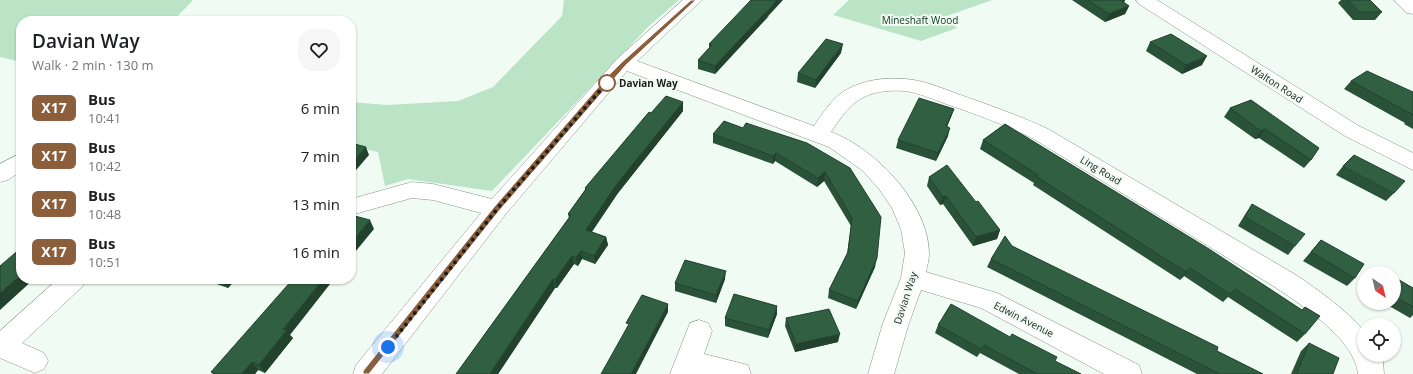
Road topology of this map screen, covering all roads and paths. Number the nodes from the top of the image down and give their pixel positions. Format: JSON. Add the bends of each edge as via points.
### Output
{"nodes":[{"id":1,"x":693,"y":0,"type":"edge"},
{"id":2,"x":1145,"y":0,"type":"edge"},
{"id":3,"x":1403,"y":0,"type":"edge"},
{"id":4,"x":1413,"y":9,"type":"edge"},
{"id":5,"x":624,"y":63,"type":"junction"},
{"id":6,"x":819,"y":134,"type":"junction"},
{"id":7,"x":1413,"y":162,"type":"edge"},
{"id":8,"x":16,"y":164,"type":"edge"},
{"id":9,"x":0,"y":174,"type":"edge"},
{"id":10,"x":356,"y":206,"type":"edge"},
{"id":11,"x":497,"y":209,"type":"junction"},
{"id":12,"x":913,"y":278,"type":"junction"},
{"id":13,"x":68,"y":284,"type":"edge"},
{"id":14,"x":699,"y":331,"type":"dead end"},
{"id":15,"x":1357,"y":342,"type":"edge"},
{"id":16,"x":0,"y":346,"type":"edge"},
{"id":17,"x":35,"y":361,"type":"dead end"},
{"id":18,"x":1370,"y":362,"type":"edge"},
{"id":19,"x":685,"y":368,"type":"edge"},
{"id":20,"x":366,"y":374,"type":"edge"},
{"id":21,"x":738,"y":374,"type":"edge"},
{"id":22,"x":881,"y":374,"type":"edge"},
{"id":23,"x":1129,"y":374,"type":"edge"},
{"id":24,"x":1371,"y":374,"type":"edge"}],
"edges":[{"from":1,"to":5,"type":"street"},
{"from":2,"to":7,"type":"street","name":"Walton Road","via":[[1358,135]]},
{"from":3,"to":4,"type":"street"},
{"from":5,"to":6,"type":"street","name":"Davian Way"},
{"from":5,"to":11,"type":"street"},
{"from":6,"to":12,"type":"street","name":"Davian Way","via":[[836,142],[871,166],[902,205],[913,229],[917,253]]},
{"from":6,"to":15,"type":"street","name":"Ling Road","via":[[838,106],[852,95],[884,86],[906,85],[930,91],[1008,118],[1041,134],[1294,287],[1326,309]]},
{"from":8,"to":9,"type":"street"},
{"from":10,"to":11,"type":"street","via":[[412,190],[433,192]]},
{"from":11,"to":20,"type":"street"},
{"from":12,"to":22,"type":"street","name":"Davian Way"},
{"from":12,"to":23,"type":"street","name":"Edwin Avenue","via":[[988,300]]},
{"from":13,"to":16,"type":"street"},
{"from":14,"to":19,"type":"street"},
{"from":16,"to":17,"type":"street"},
{"from":18,"to":24,"type":"street"},
{"from":19,"to":21,"type":"street"}]}
